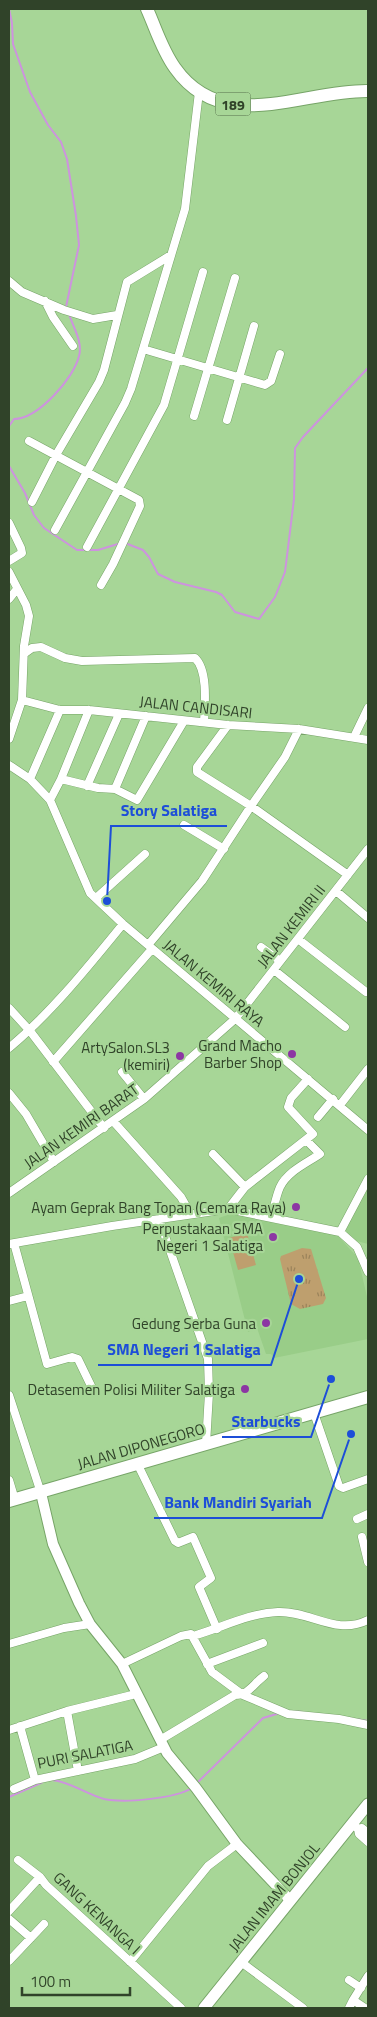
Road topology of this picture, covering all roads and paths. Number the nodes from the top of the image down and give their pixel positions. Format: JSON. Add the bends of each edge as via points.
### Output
{"nodes":[{"id":1,"x":148,"y":9,"type":"edge"},
{"id":2,"x":368,"y":90,"type":"edge"},
{"id":3,"x":199,"y":92,"type":"junction"},
{"id":4,"x":171,"y":255,"type":"junction"},
{"id":5,"x":204,"y":272,"type":"dead end"},
{"id":6,"x":235,"y":278,"type":"dead end"},
{"id":7,"x":9,"y":281,"type":"edge"},
{"id":8,"x":45,"y":301,"type":"junction"},
{"id":9,"x":117,"y":315,"type":"junction"},
{"id":10,"x":254,"y":326,"type":"dead end"},
{"id":11,"x":73,"y":346,"type":"dead end"},
{"id":12,"x":143,"y":349,"type":"junction"},
{"id":13,"x":280,"y":354,"type":"dead end"},
{"id":14,"x":178,"y":359,"type":"junction"},
{"id":15,"x":208,"y":368,"type":"junction"},
{"id":16,"x":239,"y":377,"type":"junction"},
{"id":17,"x":194,"y":416,"type":"dead end"},
{"id":18,"x":227,"y":420,"type":"dead end"},
{"id":19,"x":29,"y":441,"type":"dead end"},
{"id":20,"x":56,"y":455,"type":"junction"},
{"id":21,"x":87,"y":472,"type":"junction"},
{"id":22,"x":119,"y":488,"type":"junction"},
{"id":23,"x":32,"y":502,"type":"dead end"},
{"id":24,"x":9,"y":523,"type":"edge"},
{"id":25,"x":55,"y":530,"type":"dead end"},
{"id":26,"x":87,"y":547,"type":"dead end"},
{"id":27,"x":9,"y":561,"type":"edge"},
{"id":28,"x":9,"y":572,"type":"edge"},
{"id":29,"x":101,"y":585,"type":"dead end"},
{"id":30,"x":17,"y":588,"type":"junction"},
{"id":31,"x":9,"y":599,"type":"edge"},
{"id":32,"x":25,"y":653,"type":"junction"},
{"id":33,"x":22,"y":700,"type":"junction"},
{"id":34,"x":368,"y":708,"type":"edge"},
{"id":35,"x":60,"y":710,"type":"junction"},
{"id":36,"x":89,"y":710,"type":"junction"},
{"id":37,"x":119,"y":714,"type":"junction"},
{"id":38,"x":146,"y":716,"type":"junction"},
{"id":39,"x":184,"y":720,"type":"junction"},
{"id":40,"x":204,"y":722,"type":"junction"},
{"id":41,"x":228,"y":725,"type":"junction"},
{"id":42,"x":299,"y":729,"type":"junction"},
{"id":43,"x":354,"y":737,"type":"junction"},
{"id":44,"x":9,"y":739,"type":"edge"},
{"id":45,"x":368,"y":740,"type":"edge"},
{"id":46,"x":9,"y":765,"type":"edge"},
{"id":47,"x":30,"y":779,"type":"junction"},
{"id":48,"x":61,"y":779,"type":"junction"},
{"id":49,"x":87,"y":786,"type":"junction"},
{"id":50,"x":115,"y":789,"type":"junction"},
{"id":51,"x":50,"y":800,"type":"junction"},
{"id":52,"x":250,"y":806,"type":"junction"},
{"id":53,"x":184,"y":825,"type":"dead end"},
{"id":54,"x":224,"y":849,"type":"junction"},
{"id":55,"x":368,"y":849,"type":"edge"},
{"id":56,"x":144,"y":854,"type":"dead end"},
{"id":57,"x":348,"y":875,"type":"junction"},
{"id":58,"x":336,"y":891,"type":"junction"},
{"id":59,"x":93,"y":896,"type":"junction"},
{"id":60,"x":368,"y":918,"type":"edge"},
{"id":61,"x":123,"y":924,"type":"junction"},
{"id":62,"x":298,"y":939,"type":"junction"},
{"id":63,"x":150,"y":947,"type":"junction"},
{"id":64,"x":261,"y":947,"type":"dead end"},
{"id":65,"x":280,"y":962,"type":"junction"},
{"id":66,"x":274,"y":970,"type":"junction"},
{"id":67,"x":366,"y":992,"type":"dead end"},
{"id":68,"x":9,"y":1008,"type":"edge"},
{"id":69,"x":235,"y":1019,"type":"junction"},
{"id":70,"x":345,"y":1027,"type":"dead end"},
{"id":71,"x":30,"y":1031,"type":"junction"},
{"id":72,"x":9,"y":1048,"type":"edge"},
{"id":73,"x":53,"y":1062,"type":"junction"},
{"id":74,"x":368,"y":1069,"type":"edge"},
{"id":75,"x":122,"y":1072,"type":"dead end"},
{"id":76,"x":308,"y":1079,"type":"junction"},
{"id":77,"x":9,"y":1092,"type":"edge"},
{"id":78,"x":144,"y":1099,"type":"junction"},
{"id":79,"x":333,"y":1099,"type":"junction"},
{"id":80,"x":340,"y":1105,"type":"junction"},
{"id":81,"x":318,"y":1117,"type":"dead end"},
{"id":82,"x":113,"y":1121,"type":"junction"},
{"id":83,"x":104,"y":1128,"type":"junction"},
{"id":84,"x":368,"y":1130,"type":"edge"},
{"id":85,"x":306,"y":1140,"type":"junction"},
{"id":86,"x":213,"y":1154,"type":"dead end"},
{"id":87,"x":54,"y":1162,"type":"junction"},
{"id":88,"x":368,"y":1179,"type":"edge"},
{"id":89,"x":9,"y":1182,"type":"edge"},
{"id":90,"x":245,"y":1187,"type":"junction"},
{"id":91,"x":12,"y":1191,"type":"edge"},
{"id":92,"x":228,"y":1209,"type":"junction"},
{"id":93,"x":190,"y":1214,"type":"junction"},
{"id":94,"x":271,"y":1218,"type":"junction"},
{"id":95,"x":159,"y":1219,"type":"junction"},
{"id":96,"x":340,"y":1232,"type":"junction"},
{"id":97,"x":12,"y":1243,"type":"edge"},
{"id":98,"x":368,"y":1272,"type":"edge"},
{"id":99,"x":28,"y":1296,"type":"junction"},
{"id":100,"x":9,"y":1301,"type":"edge"},
{"id":101,"x":94,"y":1392,"type":"dead end"},
{"id":102,"x":9,"y":1395,"type":"edge"},
{"id":103,"x":368,"y":1397,"type":"edge"},
{"id":104,"x":314,"y":1413,"type":"junction"},
{"id":105,"x":206,"y":1444,"type":"junction"},
{"id":106,"x":138,"y":1465,"type":"junction"},
{"id":107,"x":368,"y":1478,"type":"edge"},
{"id":108,"x":9,"y":1480,"type":"edge"},
{"id":109,"x":41,"y":1493,"type":"junction"},
{"id":110,"x":12,"y":1500,"type":"edge"},
{"id":111,"x":368,"y":1514,"type":"edge"},
{"id":112,"x":357,"y":1519,"type":"dead end"},
{"id":113,"x":362,"y":1537,"type":"dead end"},
{"id":114,"x":368,"y":1562,"type":"edge"},
{"id":115,"x":368,"y":1620,"type":"edge"},
{"id":116,"x":90,"y":1624,"type":"junction"},
{"id":117,"x":217,"y":1629,"type":"junction"},
{"id":118,"x":193,"y":1636,"type":"junction"},
{"id":119,"x":263,"y":1643,"type":"dead end"},
{"id":120,"x":9,"y":1644,"type":"edge"},
{"id":121,"x":122,"y":1664,"type":"junction"},
{"id":122,"x":207,"y":1664,"type":"junction"},
{"id":123,"x":264,"y":1676,"type":"dead end"},
{"id":124,"x":136,"y":1694,"type":"junction"},
{"id":125,"x":243,"y":1695,"type":"junction"},
{"id":126,"x":67,"y":1711,"type":"junction"},
{"id":127,"x":368,"y":1725,"type":"edge"},
{"id":128,"x":20,"y":1726,"type":"junction"},
{"id":129,"x":9,"y":1730,"type":"edge"},
{"id":130,"x":162,"y":1743,"type":"junction"},
{"id":131,"x":78,"y":1771,"type":"junction"},
{"id":132,"x":35,"y":1780,"type":"junction"},
{"id":133,"x":14,"y":1789,"type":"dead end"},
{"id":134,"x":368,"y":1804,"type":"edge"},
{"id":135,"x":355,"y":1827,"type":"junction"},
{"id":136,"x":368,"y":1833,"type":"edge"},
{"id":137,"x":368,"y":1842,"type":"edge"},
{"id":138,"x":237,"y":1844,"type":"junction"},
{"id":139,"x":18,"y":1860,"type":"dead end"},
{"id":140,"x":40,"y":1877,"type":"junction"},
{"id":141,"x":290,"y":1900,"type":"junction"},
{"id":142,"x":9,"y":1911,"type":"edge"},
{"id":143,"x":9,"y":1919,"type":"edge"},
{"id":144,"x":44,"y":1924,"type":"dead end"},
{"id":145,"x":31,"y":1938,"type":"junction"},
{"id":146,"x":9,"y":1961,"type":"edge"},
{"id":147,"x":130,"y":1962,"type":"junction"},
{"id":148,"x":241,"y":1962,"type":"junction"},
{"id":149,"x":368,"y":1976,"type":"edge"},
{"id":150,"x":350,"y":1980,"type":"dead end"},
{"id":151,"x":361,"y":1988,"type":"junction"},
{"id":152,"x":353,"y":2000,"type":"junction"},
{"id":153,"x":181,"y":2008,"type":"edge"},
{"id":154,"x":204,"y":2008,"type":"edge"},
{"id":155,"x":303,"y":2008,"type":"edge"},
{"id":156,"x":349,"y":2008,"type":"edge"},
{"id":157,"x":367,"y":2008,"type":"edge"}],
"edges":[{"from":1,"to":3,"type":"main road","number":"189","via":[[171,61]]},
{"from":2,"to":3,"type":"main road","number":"189","via":[[258,106],[216,101]]},
{"from":3,"to":4,"type":"street","via":[[188,189]]},
{"from":4,"to":9,"type":"street","via":[[130,279]]},
{"from":4,"to":12,"type":"street"},
{"from":5,"to":14,"type":"street"},
{"from":6,"to":15,"type":"street"},
{"from":7,"to":8,"type":"street","via":[[22,292]]},
{"from":8,"to":9,"type":"street","via":[[93,319]]},
{"from":8,"to":11,"type":"street"},
{"from":9,"to":20,"type":"street","via":[[99,382]]},
{"from":10,"to":16,"type":"street"},
{"from":12,"to":14,"type":"street"},
{"from":12,"to":21,"type":"street","via":[[126,403]]},
{"from":13,"to":16,"type":"street","via":[[269,384]]},
{"from":14,"to":15,"type":"street"},
{"from":14,"to":22,"type":"street","via":[[164,405]]},
{"from":15,"to":16,"type":"street"},
{"from":15,"to":17,"type":"street"},
{"from":16,"to":18,"type":"street"},
{"from":19,"to":20,"type":"street"},
{"from":20,"to":21,"type":"street"},
{"from":20,"to":23,"type":"street"},
{"from":21,"to":22,"type":"street"},
{"from":21,"to":25,"type":"street"},
{"from":22,"to":26,"type":"street"},
{"from":22,"to":29,"type":"street","via":[[136,497],[140,506]]},
{"from":24,"to":27,"type":"street","via":[[22,553]]},
{"from":28,"to":30,"type":"street"},
{"from":30,"to":31,"type":"street"},
{"from":30,"to":32,"type":"street","via":[[29,616]]},
{"from":32,"to":33,"type":"street"},
{"from":32,"to":40,"type":"street","via":[[41,647],[82,661],[195,658],[200,662],[202,671]]},
{"from":33,"to":35,"type":"street","name":"JALAN CANDISARI"},
{"from":33,"to":44,"type":"street"},
{"from":34,"to":43,"type":"street"},
{"from":35,"to":36,"type":"street","name":"JALAN CANDISARI"},
{"from":35,"to":47,"type":"street"},
{"from":36,"to":37,"type":"street","name":"JALAN CANDISARI"},
{"from":36,"to":48,"type":"street"},
{"from":37,"to":38,"type":"street","name":"JALAN CANDISARI"},
{"from":37,"to":49,"type":"street"},
{"from":38,"to":39,"type":"street","name":"JALAN CANDISARI"},
{"from":38,"to":50,"type":"street"},
{"from":39,"to":40,"type":"street","name":"JALAN CANDISARI"},
{"from":39,"to":50,"type":"street","via":[[137,800]]},
{"from":40,"to":41,"type":"street","name":"JALAN CANDISARI"},
{"from":41,"to":42,"type":"street","name":"JALAN CANDISARI"},
{"from":41,"to":52,"type":"street","via":[[197,767],[197,772]]},
{"from":42,"to":43,"type":"street","name":"JALAN CANDISARI"},
{"from":42,"to":52,"type":"street","via":[[285,757]]},
{"from":43,"to":45,"type":"street","name":"JALAN CANDISARI"},
{"from":46,"to":47,"type":"street"},
{"from":47,"to":51,"type":"street"},
{"from":48,"to":49,"type":"street"},
{"from":48,"to":51,"type":"street"},
{"from":49,"to":50,"type":"street"},
{"from":51,"to":59,"type":"street"},
{"from":52,"to":54,"type":"street"},
{"from":52,"to":57,"type":"street"},
{"from":53,"to":54,"type":"street"},
{"from":54,"to":63,"type":"street"},
{"from":55,"to":57,"type":"street","name":"JALAN KEMIRI II"},
{"from":56,"to":59,"type":"street"},
{"from":57,"to":58,"type":"street","name":"JALAN KEMIRI II"},
{"from":58,"to":60,"type":"street"},
{"from":58,"to":62,"type":"street","name":"JALAN KEMIRI II"},
{"from":59,"to":61,"type":"street","name":"JALAN KEMIRI RAYA"},
{"from":61,"to":63,"type":"street","name":"JALAN KEMIRI RAYA"},
{"from":61,"to":71,"type":"street"},
{"from":62,"to":65,"type":"street","name":"JALAN KEMIRI II"},
{"from":62,"to":67,"type":"street"},
{"from":63,"to":69,"type":"street","name":"JALAN KEMIRI RAYA"},
{"from":63,"to":73,"type":"street"},
{"from":64,"to":65,"type":"street"},
{"from":65,"to":66,"type":"street","name":"JALAN KEMIRI II"},
{"from":66,"to":69,"type":"street","name":"JALAN KEMIRI II"},
{"from":66,"to":70,"type":"street"},
{"from":68,"to":71,"type":"street"},
{"from":69,"to":76,"type":"street","name":"JALAN KEMIRI RAYA"},
{"from":69,"to":78,"type":"street","name":"JALAN KEMIRI BARAT"},
{"from":71,"to":72,"type":"street"},
{"from":71,"to":73,"type":"street"},
{"from":73,"to":83,"type":"street"},
{"from":74,"to":80,"type":"street"},
{"from":75,"to":78,"type":"street"},
{"from":76,"to":79,"type":"street","name":"JALAN KEMIRI RAYA"},
{"from":76,"to":85,"type":"street","via":[[291,1098],[288,1107],[314,1133]]},
{"from":77,"to":87,"type":"street"},
{"from":78,"to":82,"type":"street","name":"JALAN KEMIRI BARAT"},
{"from":79,"to":80,"type":"street","name":"JALAN KEMIRI RAYA"},
{"from":79,"to":81,"type":"street"},
{"from":80,"to":84,"type":"street","name":"JALAN KEMIRI RAYA"},
{"from":82,"to":83,"type":"street","name":"JALAN KEMIRI BARAT"},
{"from":82,"to":93,"type":"street","via":[[165,1178]]},
{"from":83,"to":87,"type":"street","name":"JALAN KEMIRI BARAT"},
{"from":85,"to":90,"type":"street"},
{"from":85,"to":94,"type":"street","via":[[320,1154],[284,1181]]},
{"from":86,"to":90,"type":"street"},
{"from":87,"to":91,"type":"street","name":"JALAN KEMIRI BARAT"},
{"from":88,"to":96,"type":"street"},
{"from":89,"to":91,"type":"street"},
{"from":90,"to":92,"type":"street"},
{"from":92,"to":93,"type":"street"},
{"from":92,"to":94,"type":"street"},
{"from":93,"to":95,"type":"street"},
{"from":94,"to":96,"type":"street"},
{"from":95,"to":97,"type":"street"},
{"from":95,"to":105,"type":"street","via":[[208,1359]]},
{"from":96,"to":98,"type":"street","via":[[357,1247]]},
{"from":97,"to":99,"type":"street"},
{"from":99,"to":100,"type":"street"},
{"from":99,"to":101,"type":"street","via":[[47,1364],[72,1357],[78,1359]]},
{"from":102,"to":109,"type":"street"},
{"from":103,"to":104,"type":"main road","name":"JALAN DIPONEGORO"},
{"from":104,"to":105,"type":"main road","name":"JALAN DIPONEGORO"},
{"from":104,"to":107,"type":"street","via":[[339,1486],[343,1488]]},
{"from":105,"to":106,"type":"main road","name":"JALAN DIPONEGORO"},
{"from":106,"to":109,"type":"main road","name":"JALAN DIPONEGORO"},
{"from":106,"to":117,"type":"street","via":[[175,1541],[193,1537],[211,1578],[199,1586]]},
{"from":108,"to":110,"type":"street"},
{"from":109,"to":110,"type":"main road","name":"JALAN DIPONEGORO"},
{"from":109,"to":116,"type":"street","via":[[54,1544]]},
{"from":111,"to":112,"type":"street"},
{"from":113,"to":114,"type":"street"},
{"from":115,"to":117,"type":"street","via":[[358,1626],[341,1626],[288,1612],[271,1613],[251,1616]]},
{"from":116,"to":120,"type":"street"},
{"from":116,"to":121,"type":"street"},
{"from":117,"to":118,"type":"street"},
{"from":118,"to":121,"type":"street","via":[[182,1636]]},
{"from":118,"to":122,"type":"street"},
{"from":119,"to":122,"type":"street"},
{"from":121,"to":124,"type":"street"},
{"from":122,"to":125,"type":"street","via":[[212,1672]]},
{"from":123,"to":125,"type":"street"},
{"from":124,"to":126,"type":"street"},
{"from":124,"to":130,"type":"street"},
{"from":125,"to":127,"type":"street","via":[[284,1712]]},
{"from":125,"to":130,"type":"street","name":"PURI SALATIGA","via":[[234,1695]]},
{"from":126,"to":128,"type":"street"},
{"from":126,"to":131,"type":"street"},
{"from":128,"to":129,"type":"street"},
{"from":128,"to":132,"type":"street","name":"PURI SALATIGA"},
{"from":130,"to":131,"type":"street","name":"PURI SALATIGA","via":[[144,1756]]},
{"from":130,"to":138,"type":"street"},
{"from":131,"to":132,"type":"street","name":"PURI SALATIGA"},
{"from":132,"to":133,"type":"street"},
{"from":134,"to":135,"type":"main road","name":"JALAN IMAM BONJOL"},
{"from":135,"to":136,"type":"street"},
{"from":135,"to":137,"type":"street"},
{"from":135,"to":141,"type":"main road","name":"JALAN IMAM BONJOL"},
{"from":138,"to":141,"type":"street"},
{"from":138,"to":147,"type":"street","via":[[208,1866]]},
{"from":139,"to":140,"type":"street","name":"GANG KENANGA I"},
{"from":140,"to":142,"type":"street"},
{"from":140,"to":147,"type":"street","name":"GANG KENANGA I"},
{"from":141,"to":148,"type":"main road","name":"JALAN IMAM BONJOL"},
{"from":143,"to":145,"type":"street"},
{"from":144,"to":145,"type":"street"},
{"from":145,"to":146,"type":"street"},
{"from":147,"to":153,"type":"street","name":"GANG KENANGA I"},
{"from":148,"to":154,"type":"main road","name":"JALAN IMAM BONJOL"},
{"from":148,"to":155,"type":"street"},
{"from":149,"to":151,"type":"street"},
{"from":150,"to":151,"type":"street"},
{"from":151,"to":152,"type":"street"},
{"from":152,"to":156,"type":"street"},
{"from":152,"to":157,"type":"street"}]}
